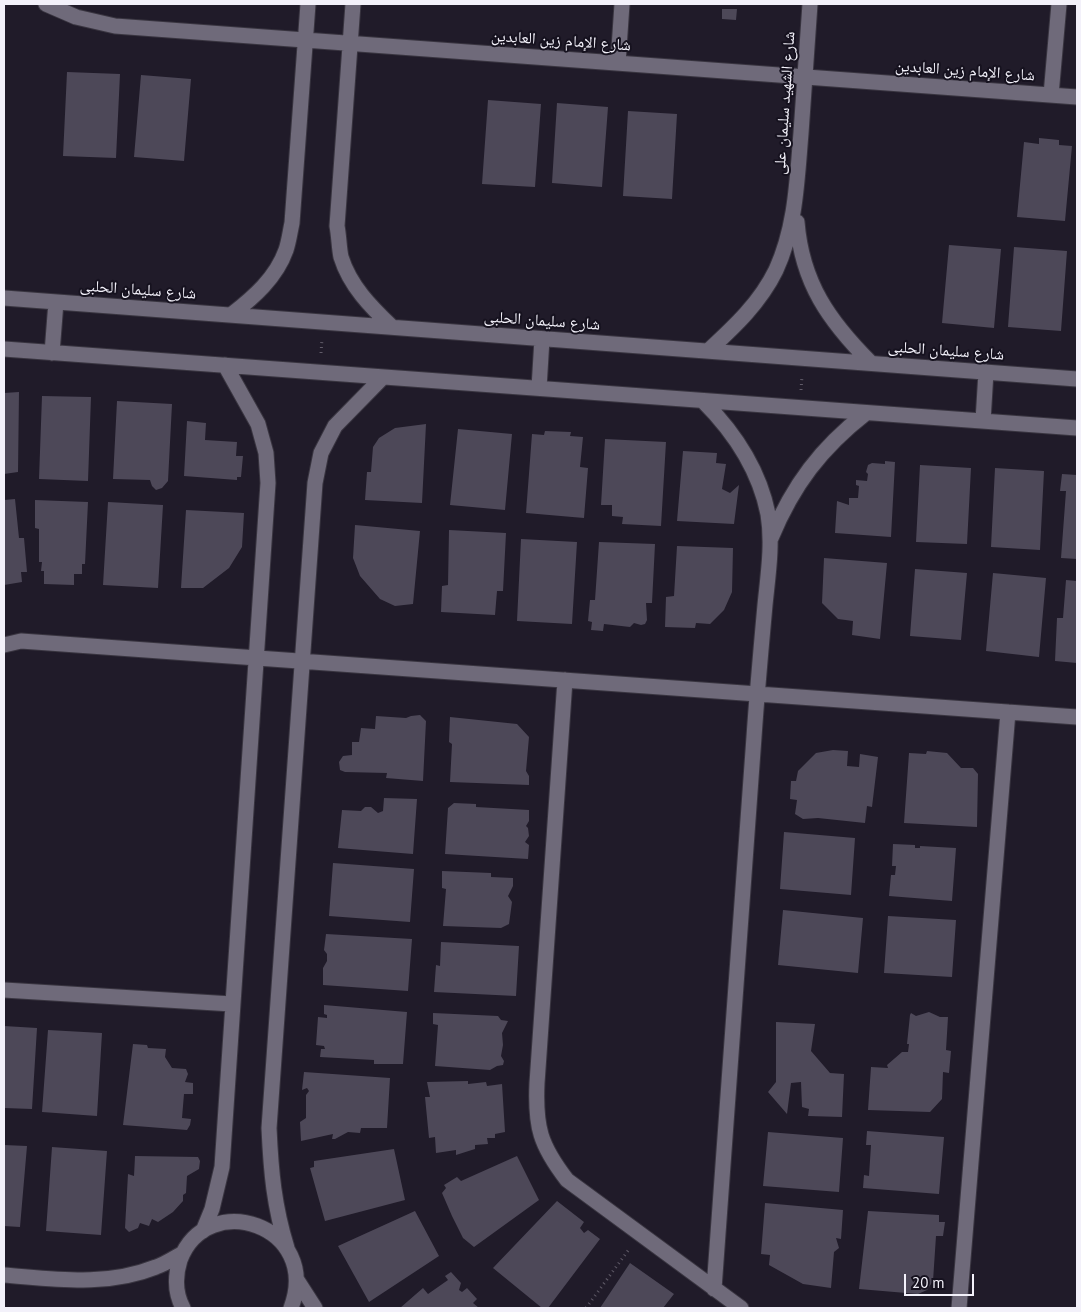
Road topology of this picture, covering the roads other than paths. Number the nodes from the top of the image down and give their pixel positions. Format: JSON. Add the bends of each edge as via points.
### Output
{"nodes":[{"id":1,"x":46,"y":4,"type":"edge"},
{"id":2,"x":308,"y":4,"type":"edge"},
{"id":3,"x":353,"y":4,"type":"edge"},
{"id":4,"x":622,"y":4,"type":"edge"},
{"id":5,"x":810,"y":4,"type":"edge"},
{"id":6,"x":1059,"y":4,"type":"edge"},
{"id":7,"x":306,"y":41,"type":"junction"},
{"id":8,"x":350,"y":44,"type":"junction"},
{"id":9,"x":618,"y":63,"type":"junction"},
{"id":10,"x":805,"y":77,"type":"junction"},
{"id":11,"x":1051,"y":95,"type":"junction"},
{"id":12,"x":1077,"y":96,"type":"edge"},
{"id":13,"x":796,"y":206,"type":"junction"},
{"id":14,"x":4,"y":298,"type":"edge"},
{"id":15,"x":56,"y":302,"type":"junction"},
{"id":16,"x":231,"y":314,"type":"junction"},
{"id":17,"x":392,"y":327,"type":"junction"},
{"id":18,"x":542,"y":339,"type":"junction"},
{"id":19,"x":4,"y":349,"type":"edge"},
{"id":20,"x":708,"y":351,"type":"junction"},
{"id":21,"x":52,"y":353,"type":"junction"},
{"id":22,"x":871,"y":363,"type":"junction"},
{"id":23,"x":225,"y":365,"type":"junction"},
{"id":24,"x":986,"y":372,"type":"junction"},
{"id":25,"x":383,"y":377,"type":"junction"},
{"id":26,"x":1077,"y":379,"type":"edge"},
{"id":27,"x":538,"y":388,"type":"junction"},
{"id":28,"x":703,"y":401,"type":"junction"},
{"id":29,"x":866,"y":412,"type":"junction"},
{"id":30,"x":983,"y":421,"type":"junction"},
{"id":31,"x":1077,"y":428,"type":"edge"},
{"id":32,"x":771,"y":540,"type":"junction"},
{"id":33,"x":4,"y":645,"type":"edge"},
{"id":34,"x":256,"y":658,"type":"junction"},
{"id":35,"x":302,"y":661,"type":"junction"},
{"id":36,"x":565,"y":680,"type":"junction"},
{"id":37,"x":757,"y":694,"type":"junction"},
{"id":38,"x":1008,"y":712,"type":"junction"},
{"id":39,"x":1077,"y":717,"type":"edge"},
{"id":40,"x":4,"y":990,"type":"edge"},
{"id":41,"x":232,"y":1004,"type":"junction"},
{"id":42,"x":203,"y":1231,"type":"junction"},
{"id":43,"x":287,"y":1248,"type":"junction"},
{"id":44,"x":183,"y":1253,"type":"junction"},
{"id":45,"x":4,"y":1275,"type":"edge"},
{"id":46,"x":297,"y":1280,"type":"junction"},
{"id":47,"x":714,"y":1289,"type":"junction"},
{"id":48,"x":183,"y":1308,"type":"edge"},
{"id":49,"x":290,"y":1308,"type":"edge"},
{"id":50,"x":315,"y":1308,"type":"edge"},
{"id":51,"x":741,"y":1308,"type":"edge"},
{"id":52,"x":959,"y":1308,"type":"edge"}],
"edges":[{"from":1,"to":7,"type":"street","name":"شارع الإمام زين العابدين","via":[[76,17],[115,26]]},
{"from":2,"to":7,"type":"street"},
{"from":3,"to":8,"type":"street"},
{"from":4,"to":9,"type":"street"},
{"from":5,"to":10,"type":"street","name":"شارع الشهيد سليمان على"},
{"from":6,"to":11,"type":"street"},
{"from":7,"to":8,"type":"street","name":"شارع الإمام زين العابدين"},
{"from":7,"to":16,"type":"street","via":[[292,223],[286,250],[273,276],[254,297]]},
{"from":8,"to":9,"type":"street","name":"شارع الإمام زين العابدين"},
{"from":8,"to":17,"type":"street","via":[[337,226],[341,257],[354,285]]},
{"from":9,"to":10,"type":"street","name":"شارع الإمام زين العابدين"},
{"from":10,"to":11,"type":"street","name":"شارع الإمام زين العابدين"},
{"from":10,"to":13,"type":"street","name":"شارع الشهيد سليمان على"},
{"from":11,"to":12,"type":"street","name":"شارع الإمام زين العابدين"},
{"from":13,"to":20,"type":"street","name":"شارع الشهيد سليمان على","via":[[776,271],[735,327]]},
{"from":13,"to":22,"type":"street","name":"شارع الشهيد سليمان على","via":[[798,241],[808,276],[824,308],[845,337]]},
{"from":14,"to":15,"type":"street","name":"شارع سليمان الحلبى"},
{"from":15,"to":16,"type":"street","name":"شارع سليمان الحلبى"},
{"from":15,"to":21,"type":"street"},
{"from":16,"to":17,"type":"street","name":"شارع سليمان الحلبى"},
{"from":17,"to":18,"type":"street","name":"شارع سليمان الحلبى"},
{"from":18,"to":20,"type":"street","name":"شارع سليمان الحلبى"},
{"from":18,"to":27,"type":"street"},
{"from":19,"to":21,"type":"street"},
{"from":20,"to":22,"type":"street","name":"شارع سليمان الحلبى"},
{"from":21,"to":23,"type":"street"},
{"from":22,"to":24,"type":"street","name":"شارع سليمان الحلبى"},
{"from":23,"to":25,"type":"street"},
{"from":23,"to":34,"type":"street","via":[[258,424],[266,453],[268,482]]},
{"from":24,"to":26,"type":"street","name":"شارع سليمان الحلبى"},
{"from":24,"to":30,"type":"street"},
{"from":25,"to":27,"type":"street"},
{"from":25,"to":35,"type":"street","via":[[335,426],[321,453],[315,483]]},
{"from":27,"to":28,"type":"street"},
{"from":28,"to":29,"type":"street"},
{"from":28,"to":32,"type":"street","via":[[722,419],[751,464],[768,514]]},
{"from":29,"to":30,"type":"street"},
{"from":29,"to":32,"type":"street","via":[[845,429],[809,469],[781,515]]},
{"from":30,"to":31,"type":"street"},
{"from":32,"to":37,"type":"street"},
{"from":33,"to":34,"type":"street","via":[[21,641]]},
{"from":34,"to":35,"type":"street"},
{"from":34,"to":41,"type":"street"},
{"from":35,"to":36,"type":"street"},
{"from":35,"to":43,"type":"street","via":[[269,1128],[271,1174],[278,1219]]},
{"from":36,"to":37,"type":"street"},
{"from":36,"to":47,"type":"street","via":[[535,1109],[540,1135],[551,1159],[567,1180]]},
{"from":37,"to":38,"type":"street"},
{"from":37,"to":47,"type":"street"},
{"from":38,"to":39,"type":"street"},
{"from":38,"to":52,"type":"street"},
{"from":40,"to":41,"type":"street"},
{"from":41,"to":42,"type":"street","via":[[222,1167]]},
{"from":42,"to":43,"type":"street","via":[[233,1221],[248,1222],[264,1227]]},
{"from":42,"to":44,"type":"street"},
{"from":43,"to":46,"type":"street"},
{"from":44,"to":45,"type":"street","via":[[157,1267],[123,1277],[87,1281]]},
{"from":44,"to":48,"type":"street","via":[[177,1268],[176,1285]]},
{"from":46,"to":49,"type":"street"},
{"from":46,"to":50,"type":"street"},
{"from":47,"to":51,"type":"street"}]}
